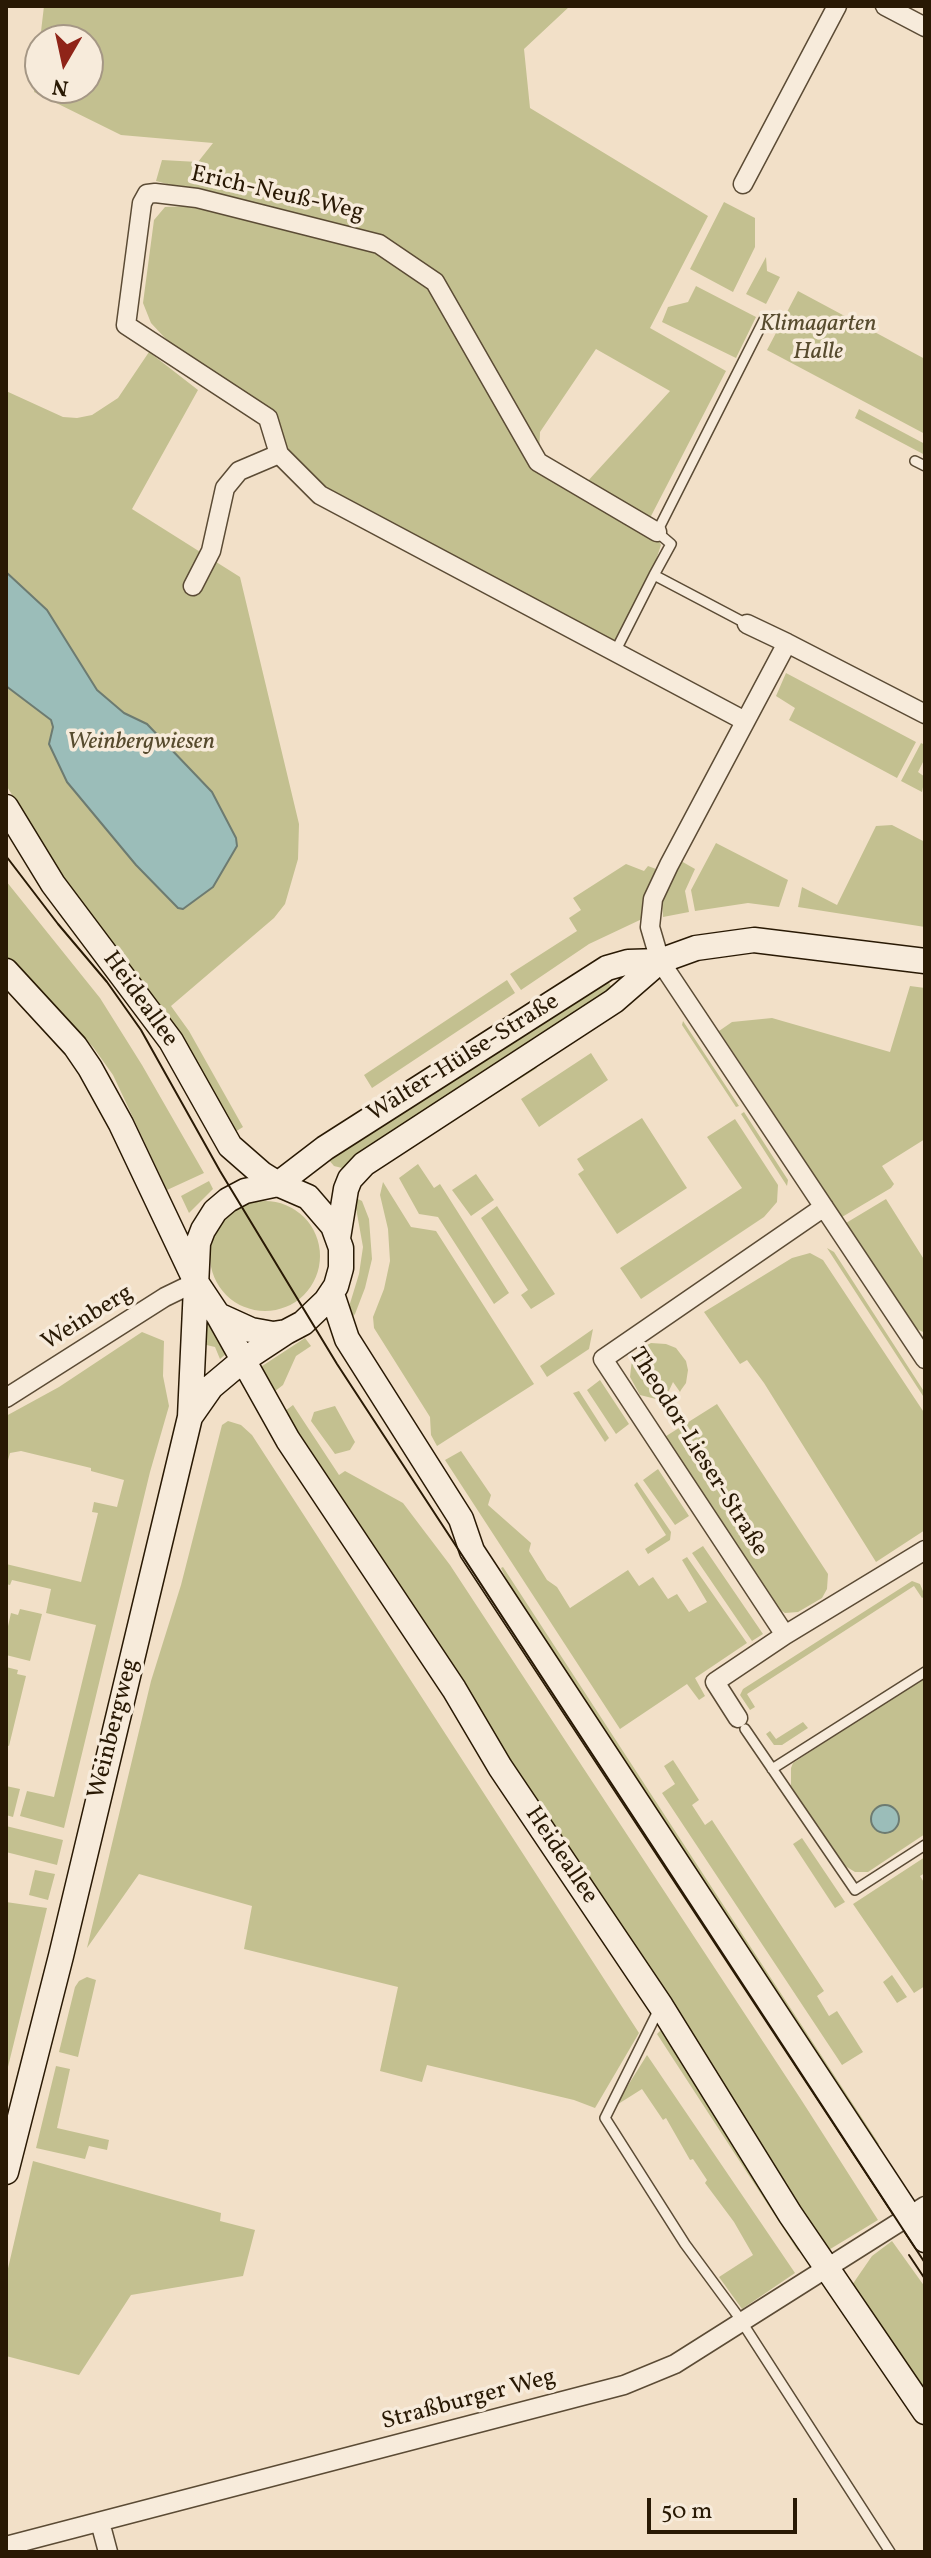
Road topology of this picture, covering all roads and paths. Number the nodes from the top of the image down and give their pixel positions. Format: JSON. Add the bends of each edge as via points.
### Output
{"nodes":[{"id":1,"x":837,"y":6,"type":"edge"},
{"id":2,"x":885,"y":6,"type":"edge"},
{"id":3,"x":925,"y":27,"type":"edge"},
{"id":4,"x":743,"y":184,"type":"dead end"},
{"id":5,"x":765,"y":318,"type":"dead end"},
{"id":6,"x":279,"y":454,"type":"junction"},
{"id":7,"x":915,"y":461,"type":"dead end"},
{"id":8,"x":925,"y":466,"type":"edge"},
{"id":9,"x":657,"y":532,"type":"junction"},
{"id":10,"x":654,"y":575,"type":"junction"},
{"id":11,"x":193,"y":586,"type":"dead end"},
{"id":12,"x":747,"y":624,"type":"joint"},
{"id":13,"x":787,"y":643,"type":"junction"},
{"id":14,"x":615,"y":652,"type":"junction"},
{"id":15,"x":925,"y":714,"type":"edge"},
{"id":16,"x":745,"y":721,"type":"junction"},
{"id":17,"x":6,"y":807,"type":"edge"},
{"id":18,"x":660,"y":961,"type":"junction"},
{"id":19,"x":925,"y":961,"type":"edge"},
{"id":20,"x":6,"y":971,"type":"edge"},
{"id":21,"x":278,"y":1184,"type":"junction"},
{"id":22,"x":824,"y":1207,"type":"junction"},
{"id":23,"x":338,"y":1238,"type":"junction"},
{"id":24,"x":196,"y":1282,"type":"junction"},
{"id":25,"x":332,"y":1294,"type":"junction"},
{"id":26,"x":218,"y":1315,"type":"junction"},
{"id":27,"x":286,"y":1332,"type":"junction"},
{"id":28,"x":925,"y":1359,"type":"edge"},
{"id":29,"x":242,"y":1361,"type":"junction"},
{"id":30,"x":6,"y":1398,"type":"edge"},
{"id":31,"x":190,"y":1417,"type":"junction"},
{"id":32,"x":923,"y":1556,"type":"edge"},
{"id":33,"x":785,"y":1635,"type":"junction"},
{"id":34,"x":925,"y":1672,"type":"edge"},
{"id":35,"x":741,"y":1724,"type":"joint"},
{"id":36,"x":772,"y":1769,"type":"junction"},
{"id":37,"x":925,"y":1845,"type":"edge"},
{"id":38,"x":661,"y":2006,"type":"junction"},
{"id":39,"x":8,"y":2156,"type":"edge"},
{"id":40,"x":917,"y":2212,"type":"edge"},
{"id":41,"x":925,"y":2240,"type":"edge"},
{"id":42,"x":828,"y":2269,"type":"junction"},
{"id":43,"x":743,"y":2323,"type":"junction"},
{"id":44,"x":925,"y":2412,"type":"edge"},
{"id":45,"x":100,"y":2522,"type":"junction"},
{"id":46,"x":6,"y":2546,"type":"edge"},
{"id":47,"x":108,"y":2552,"type":"edge"},
{"id":48,"x":890,"y":2552,"type":"edge"}],
"edges":[{"from":1,"to":4,"type":"street"},
{"from":2,"to":3,"type":"street"},
{"from":5,"to":9,"type":"lane"},
{"from":6,"to":9,"type":"street","name":"Erich-Neuß-Weg","via":[[268,418],[126,325],[147,194],[197,198],[379,244],[435,282],[538,462]]},
{"from":6,"to":11,"type":"street","via":[[239,471],[225,488],[211,551]]},
{"from":6,"to":14,"type":"street","name":"Erich-Neuß-Weg","via":[[320,495]]},
{"from":7,"to":8,"type":"lane"},
{"from":9,"to":10,"type":"lane","via":[[671,544]]},
{"from":10,"to":12,"type":"lane"},
{"from":10,"to":14,"type":"lane"},
{"from":12,"to":13,"type":"street"},
{"from":13,"to":15,"type":"street"},
{"from":13,"to":16,"type":"street"},
{"from":14,"to":16,"type":"street","name":"Erich-Neuß-Weg"},
{"from":16,"to":18,"type":"street","via":[[653,899],[650,927]]},
{"from":17,"to":21,"type":"main road","name":"Heideallee","via":[[53,884],[171,1041],[230,1146]]},
{"from":18,"to":19,"type":"main road","name":"Walter-Hülse-Straße","via":[[696,948],[754,940]]},
{"from":18,"to":21,"type":"main road","name":"Walter-Hülse-Straße","via":[[607,968],[338,1139]]},
{"from":18,"to":22,"type":"street"},
{"from":18,"to":23,"type":"main road","name":"Walter-Hülse-Straße","via":[[614,1001],[364,1164],[346,1189]]},
{"from":20,"to":24,"type":"main road","via":[[90,1068]]},
{"from":21,"to":23,"type":"main road","via":[[308,1197]]},
{"from":21,"to":24,"type":"main road","via":[[245,1191],[215,1211],[198,1243]]},
{"from":22,"to":28,"type":"street"},
{"from":22,"to":33,"type":"street","name":"Theodor-Lieser-Straße","via":[[603,1359]]},
{"from":23,"to":25,"type":"main road","via":[[341,1268]]},
{"from":24,"to":26,"type":"main road"},
{"from":24,"to":30,"type":"street","name":"Weinberg"},
{"from":24,"to":31,"type":"main road","name":"Weinbergweg"},
{"from":25,"to":27,"type":"main road"},
{"from":25,"to":40,"type":"main road","via":[[347,1339],[461,1519],[472,1551]]},
{"from":26,"to":27,"type":"main road","via":[[262,1333]]},
{"from":26,"to":29,"type":"main road","name":"Heideallee"},
{"from":27,"to":29,"type":"main road"},
{"from":29,"to":31,"type":"main road","via":[[211,1387]]},
{"from":29,"to":38,"type":"main road","name":"Heideallee","via":[[500,1767]]},
{"from":31,"to":39,"type":"main road","name":"Weinbergweg"},
{"from":32,"to":33,"type":"street"},
{"from":33,"to":35,"type":"street","via":[[715,1682]]},
{"from":34,"to":36,"type":"lane"},
{"from":35,"to":36,"type":"lane"},
{"from":36,"to":37,"type":"lane","via":[[855,1890]]},
{"from":38,"to":42,"type":"main road","name":"Heideallee"},
{"from":38,"to":43,"type":"lane","via":[[605,2118]]},
{"from":40,"to":41,"type":"main road"},
{"from":40,"to":42,"type":"street","name":"Straßburger Weg"},
{"from":42,"to":43,"type":"street","name":"Straßburger Weg"},
{"from":42,"to":44,"type":"main road","name":"Heideallee"},
{"from":43,"to":45,"type":"street","name":"Straßburger Weg","via":[[675,2364],[624,2385]]},
{"from":43,"to":48,"type":"lane"},
{"from":45,"to":46,"type":"street","name":"Straßburger Weg"},
{"from":45,"to":47,"type":"street"}]}
